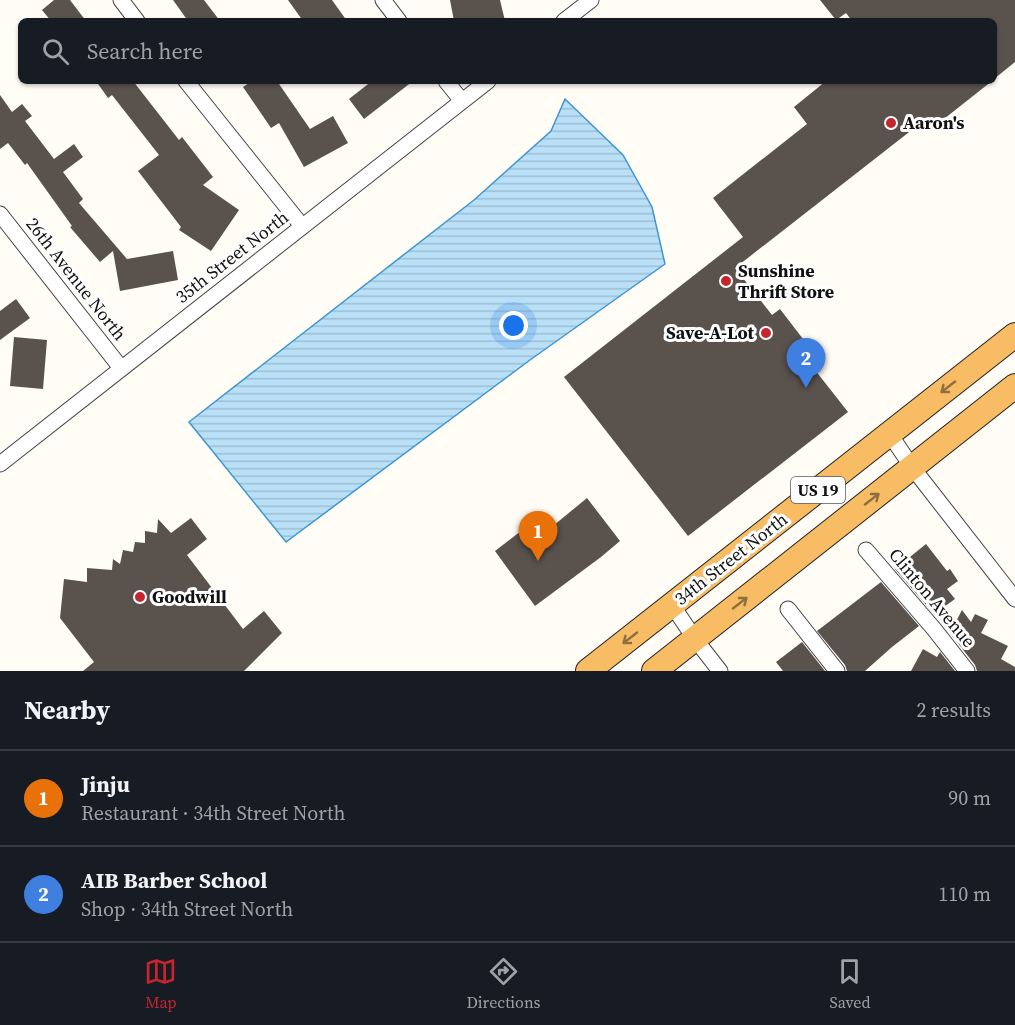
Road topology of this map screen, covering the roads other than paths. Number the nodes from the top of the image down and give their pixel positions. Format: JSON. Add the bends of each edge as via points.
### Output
{"nodes":[{"id":1,"x":121,"y":0,"type":"edge"},
{"id":2,"x":383,"y":0,"type":"edge"},
{"id":3,"x":591,"y":0,"type":"edge"},
{"id":4,"x":135,"y":18,"type":"edge"},
{"id":5,"x":397,"y":18,"type":"edge"},
{"id":6,"x":568,"y":18,"type":"edge"},
{"id":7,"x":188,"y":84,"type":"edge"},
{"id":8,"x":448,"y":84,"type":"edge"},
{"id":9,"x":484,"y":84,"type":"edge"},
{"id":10,"x":462,"y":101,"type":"junction"},
{"id":11,"x":0,"y":214,"type":"edge"},
{"id":12,"x":302,"y":226,"type":"junction"},
{"id":13,"x":1015,"y":335,"type":"edge"},
{"id":14,"x":121,"y":368,"type":"junction"},
{"id":15,"x":1015,"y":386,"type":"edge"},
{"id":16,"x":889,"y":433,"type":"junction"},
{"id":17,"x":0,"y":464,"type":"edge"},
{"id":18,"x":912,"y":467,"type":"junction"},
{"id":19,"x":866,"y":550,"type":"dead end"},
{"id":20,"x":1015,"y":599,"type":"edge"},
{"id":21,"x":672,"y":605,"type":"junction"},
{"id":22,"x":788,"y":609,"type":"dead end"},
{"id":23,"x":694,"y":639,"type":"junction"},
{"id":24,"x":588,"y":671,"type":"edge"},
{"id":25,"x":654,"y":671,"type":"edge"},
{"id":26,"x":720,"y":671,"type":"edge"},
{"id":27,"x":837,"y":671,"type":"edge"},
{"id":28,"x":967,"y":671,"type":"edge"}],
"edges":[{"from":1,"to":4,"type":"street"},
{"from":2,"to":5,"type":"street"},
{"from":3,"to":6,"type":"street"},
{"from":7,"to":12,"type":"street"},
{"from":8,"to":10,"type":"street"},
{"from":9,"to":10,"type":"street","name":"35th Street North"},
{"from":10,"to":12,"type":"street","name":"35th Street North"},
{"from":11,"to":14,"type":"street","name":"26th Avenue North"},
{"from":12,"to":14,"type":"street","name":"35th Street North"},
{"from":13,"to":16,"type":"highway","name":"34th Street North","number":"US 19","one_way":true},
{"from":14,"to":17,"type":"street","name":"35th Street North"},
{"from":15,"to":18,"type":"highway","number":"US 19"},
{"from":16,"to":18,"type":"street"},
{"from":16,"to":21,"type":"highway","name":"34th Street North","number":"US 19"},
{"from":18,"to":20,"type":"street"},
{"from":23,"to":18,"type":"highway","number":"US 19","one_way":true},
{"from":19,"to":28,"type":"street","name":"Clinton Avenue"},
{"from":21,"to":23,"type":"street"},
{"from":21,"to":24,"type":"highway","name":"34th Street North","number":"US 19","one_way":true},
{"from":22,"to":27,"type":"street"},
{"from":23,"to":25,"type":"highway","number":"US 19"},
{"from":23,"to":26,"type":"street"}]}
